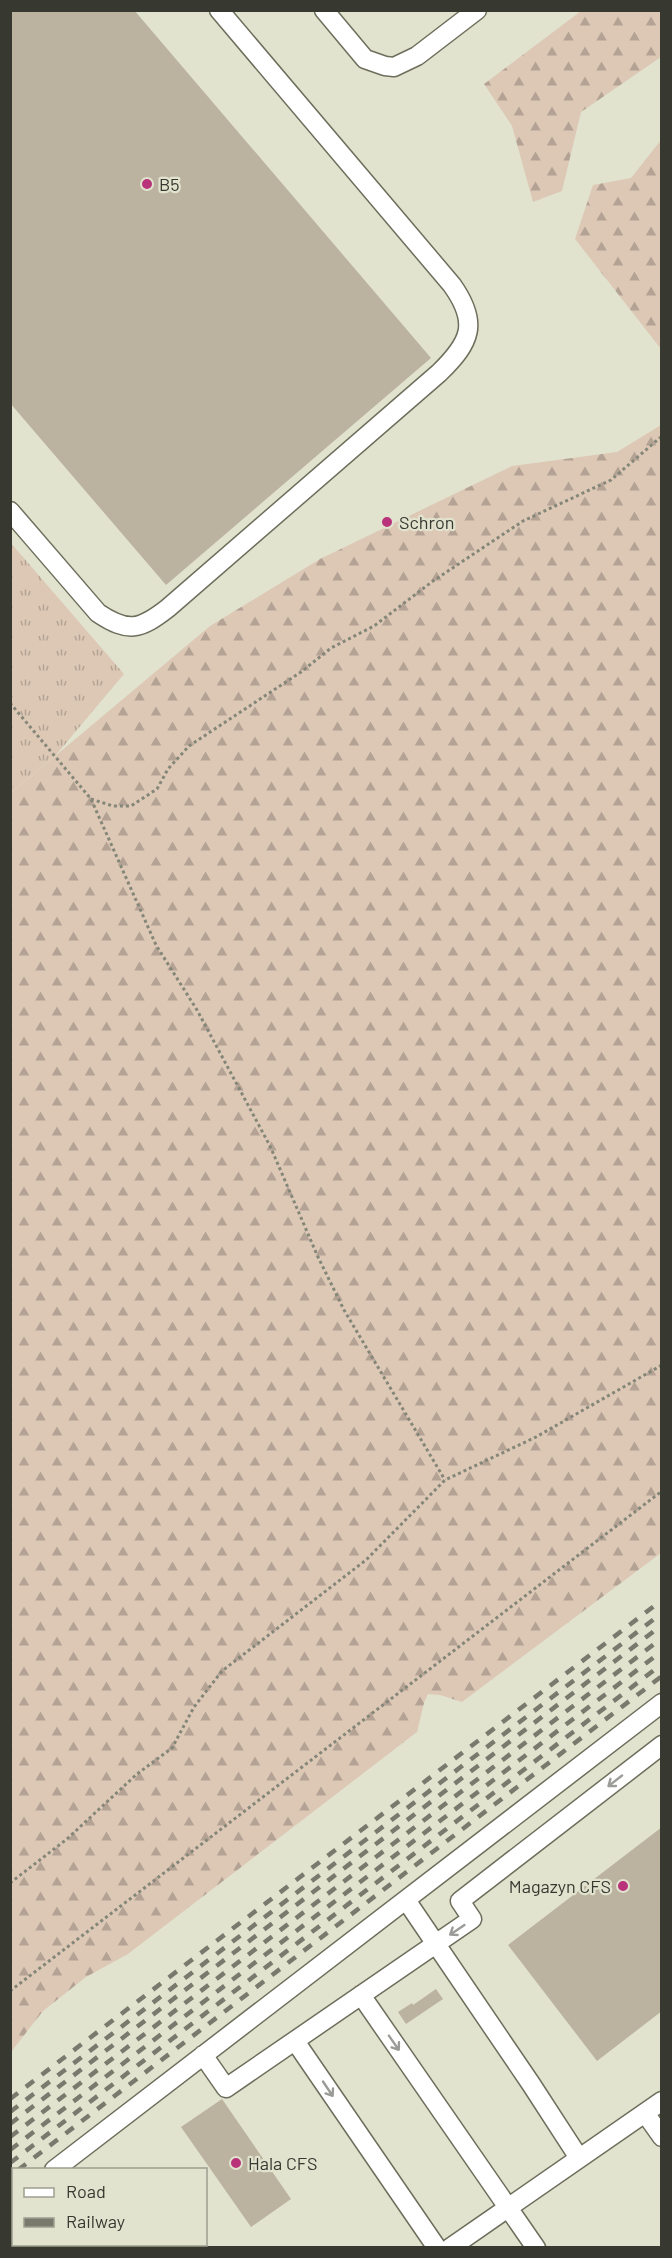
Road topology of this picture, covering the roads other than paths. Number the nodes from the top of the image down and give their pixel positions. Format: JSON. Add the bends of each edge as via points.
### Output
{"nodes":[{"id":1,"x":219,"y":10,"type":"edge"},
{"id":2,"x":324,"y":10,"type":"edge"},
{"id":3,"x":477,"y":10,"type":"edge"},
{"id":4,"x":10,"y":511,"type":"edge"},
{"id":5,"x":662,"y":1703,"type":"edge"},
{"id":6,"x":662,"y":1745,"type":"edge"},
{"id":7,"x":405,"y":1900,"type":"junction"},
{"id":8,"x":435,"y":1944,"type":"junction"},
{"id":9,"x":360,"y":1995,"type":"junction"},
{"id":10,"x":295,"y":2040,"type":"junction"},
{"id":11,"x":203,"y":2055,"type":"junction"},
{"id":12,"x":662,"y":2101,"type":"edge"},
{"id":13,"x":645,"y":2113,"type":"junction"},
{"id":14,"x":662,"y":2137,"type":"edge"},
{"id":15,"x":579,"y":2158,"type":"junction"},
{"id":16,"x":55,"y":2168,"type":"edge"},
{"id":17,"x":508,"y":2208,"type":"junction"},
{"id":18,"x":437,"y":2247,"type":"edge"},
{"id":19,"x":450,"y":2247,"type":"edge"},
{"id":20,"x":536,"y":2247,"type":"edge"}],
"edges":[{"from":1,"to":4,"type":"lane","via":[[452,285],[463,300],[468,337],[457,356],[430,381],[155,619],[140,626],[112,623],[98,613]]},
{"from":2,"to":3,"type":"lane","via":[[365,59],[394,67],[417,56]]},
{"from":5,"to":7,"type":"lane"},
{"from":6,"to":8,"type":"lane","one_way":true,"via":[[460,1901],[472,1919]]},
{"from":7,"to":8,"type":"lane"},
{"from":7,"to":11,"type":"lane"},
{"from":8,"to":9,"type":"lane"},
{"from":8,"to":15,"type":"lane"},
{"from":9,"to":10,"type":"lane"},
{"from":9,"to":17,"type":"lane","one_way":true},
{"from":10,"to":11,"type":"lane","via":[[226,2088]]},
{"from":10,"to":18,"type":"lane","one_way":true},
{"from":11,"to":16,"type":"lane"},
{"from":12,"to":13,"type":"lane"},
{"from":13,"to":14,"type":"lane"},
{"from":13,"to":15,"type":"lane"},
{"from":15,"to":17,"type":"lane"},
{"from":17,"to":19,"type":"lane"},
{"from":17,"to":20,"type":"lane"}]}
